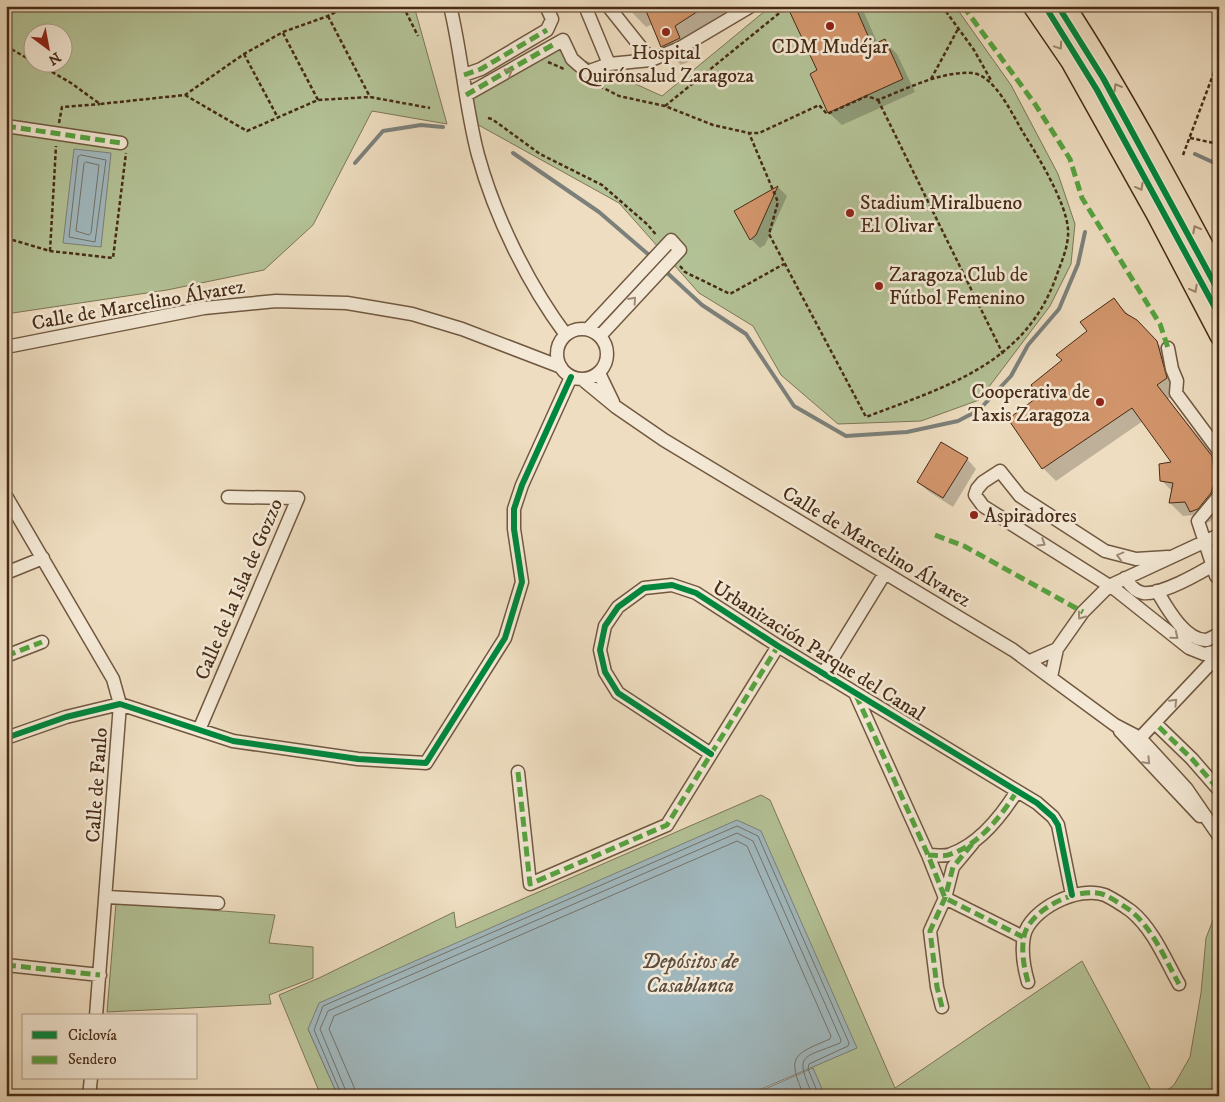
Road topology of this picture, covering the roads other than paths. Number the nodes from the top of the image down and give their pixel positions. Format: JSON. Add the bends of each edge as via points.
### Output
{"nodes":[{"id":1,"x":450,"y":6,"type":"edge"},
{"id":2,"x":546,"y":6,"type":"edge"},
{"id":3,"x":585,"y":6,"type":"edge"},
{"id":4,"x":608,"y":6,"type":"edge"},
{"id":5,"x":751,"y":6,"type":"edge"},
{"id":6,"x":1031,"y":6,"type":"edge"},
{"id":7,"x":1067,"y":6,"type":"edge"},
{"id":8,"x":651,"y":60,"type":"junction"},
{"id":9,"x":609,"y":64,"type":"junction"},
{"id":10,"x":464,"y":75,"type":"junction"},
{"id":11,"x":466,"y":95,"type":"junction"},
{"id":12,"x":6,"y":126,"type":"edge"},
{"id":13,"x":121,"y":143,"type":"road end"},
{"id":14,"x":1219,"y":272,"type":"edge"},
{"id":15,"x":588,"y":329,"type":"junction"},
{"id":16,"x":566,"y":335,"type":"junction"},
{"id":17,"x":600,"y":336,"type":"junction"},
{"id":18,"x":1219,"y":337,"type":"edge"},
{"id":19,"x":6,"y":346,"type":"edge"},
{"id":20,"x":1168,"y":348,"type":"dead end"},
{"id":21,"x":557,"y":351,"type":"junction"},
{"id":22,"x":538,"y":359,"type":"junction"},
{"id":23,"x":561,"y":367,"type":"junction"},
{"id":24,"x":599,"y":373,"type":"junction"},
{"id":25,"x":576,"y":378,"type":"junction"},
{"id":26,"x":616,"y":407,"type":"junction"},
{"id":27,"x":1219,"y":451,"type":"edge"},
{"id":28,"x":6,"y":496,"type":"edge"},
{"id":29,"x":1219,"y":496,"type":"edge"},
{"id":30,"x":228,"y":497,"type":"dead end"},
{"id":31,"x":1219,"y":535,"type":"edge"},
{"id":32,"x":1205,"y":542,"type":"junction"},
{"id":33,"x":1168,"y":557,"type":"junction"},
{"id":34,"x":43,"y":558,"type":"junction"},
{"id":35,"x":1216,"y":569,"type":"edge"},
{"id":36,"x":6,"y":573,"type":"edge"},
{"id":37,"x":885,"y":573,"type":"junction"},
{"id":38,"x":1124,"y":578,"type":"junction"},
{"id":39,"x":1109,"y":586,"type":"junction"},
{"id":40,"x":1157,"y":591,"type":"junction"},
{"id":41,"x":1140,"y":592,"type":"junction"},
{"id":42,"x":1129,"y":600,"type":"junction"},
{"id":43,"x":1219,"y":634,"type":"edge"},
{"id":44,"x":42,"y":642,"type":"dead end"},
{"id":45,"x":778,"y":646,"type":"junction"},
{"id":46,"x":1058,"y":650,"type":"junction"},
{"id":47,"x":1219,"y":651,"type":"edge"},
{"id":48,"x":6,"y":656,"type":"edge"},
{"id":49,"x":1219,"y":658,"type":"edge"},
{"id":50,"x":1030,"y":661,"type":"junction"},
{"id":51,"x":823,"y":674,"type":"junction"},
{"id":52,"x":1051,"y":677,"type":"junction"},
{"id":53,"x":855,"y":693,"type":"junction"},
{"id":54,"x":120,"y":704,"type":"junction"},
{"id":55,"x":1115,"y":725,"type":"junction"},
{"id":56,"x":1159,"y":727,"type":"dead end"},
{"id":57,"x":199,"y":730,"type":"junction"},
{"id":58,"x":6,"y":738,"type":"edge"},
{"id":59,"x":1140,"y":738,"type":"junction"},
{"id":60,"x":711,"y":754,"type":"junction"},
{"id":61,"x":518,"y":772,"type":"dead end"},
{"id":62,"x":1017,"y":790,"type":"junction"},
{"id":63,"x":1219,"y":790,"type":"edge"},
{"id":64,"x":1210,"y":824,"type":"junction"},
{"id":65,"x":1219,"y":836,"type":"edge"},
{"id":66,"x":973,"y":842,"type":"junction"},
{"id":67,"x":928,"y":855,"type":"junction"},
{"id":68,"x":1072,"y":895,"type":"junction"},
{"id":69,"x":107,"y":897,"type":"junction"},
{"id":70,"x":945,"y":898,"type":"junction"},
{"id":71,"x":218,"y":903,"type":"dead end"},
{"id":72,"x":1024,"y":937,"type":"junction"},
{"id":73,"x":6,"y":965,"type":"edge"},
{"id":74,"x":100,"y":975,"type":"junction"},
{"id":75,"x":1028,"y":982,"type":"dead end"},
{"id":76,"x":1179,"y":984,"type":"dead end"},
{"id":77,"x":942,"y":1007,"type":"dead end"},
{"id":78,"x":96,"y":1014,"type":"edge"},
{"id":79,"x":91,"y":1080,"type":"edge"},
{"id":80,"x":89,"y":1096,"type":"edge"}],
"edges":[{"from":1,"to":10,"type":"street"},
{"from":2,"to":10,"type":"street","via":[[552,19],[547,30],[481,69]]},
{"from":3,"to":9,"type":"street"},
{"from":4,"to":8,"type":"street"},
{"from":5,"to":8,"type":"street","via":[[680,48]]},
{"from":6,"to":18,"type":"main road","one_way":true,"via":[[1070,63]]},
{"from":14,"to":7,"type":"main road","one_way":true,"via":[[1103,62]]},
{"from":8,"to":9,"type":"street"},
{"from":11,"to":9,"type":"street","one_way":true,"via":[[563,40],[572,58],[587,72]]},
{"from":10,"to":11,"type":"street"},
{"from":11,"to":16,"type":"street","via":[[478,155],[492,195],[522,263]]},
{"from":12,"to":13,"type":"street"},
{"from":15,"to":16,"type":"street"},
{"from":15,"to":17,"type":"street"},
{"from":17,"to":15,"type":"street","one_way":true,"via":[[669,252]]},
{"from":16,"to":21,"type":"street"},
{"from":17,"to":24,"type":"street","via":[[608,355]]},
{"from":19,"to":22,"type":"street","name":"Calle de Marcelino Álvarez","via":[[204,308],[276,301],[347,303],[412,314],[462,329]]},
{"from":20,"to":27,"type":"street","via":[[1177,381],[1176,393]]},
{"from":21,"to":22,"type":"street"},
{"from":21,"to":23,"type":"street"},
{"from":22,"to":23,"type":"street","name":"Calle de Marcelino Álvarez"},
{"from":23,"to":25,"type":"street","name":"Calle de Marcelino Álvarez"},
{"from":24,"to":25,"type":"street"},
{"from":24,"to":26,"type":"street","name":"Calle de Marcelino Álvarez"},
{"from":25,"to":26,"type":"street","name":"Calle de Marcelino Álvarez"},
{"from":25,"to":57,"type":"street","via":[[522,485],[514,509],[522,582],[505,638],[426,763],[292,751],[233,741]]},
{"from":26,"to":37,"type":"street","name":"Calle de Marcelino Álvarez","via":[[664,440]]},
{"from":28,"to":34,"type":"street","name":"Calle de Fanlo"},
{"from":29,"to":32,"type":"street","via":[[1199,517],[1198,525]]},
{"from":30,"to":57,"type":"street","name":"Calle de la Isla de Gozzo","via":[[298,498]]},
{"from":31,"to":32,"type":"street"},
{"from":32,"to":33,"type":"street"},
{"from":32,"to":35,"type":"street"},
{"from":33,"to":38,"type":"street"},
{"from":33,"to":39,"type":"street","one_way":true,"via":[[1136,559],[1105,551],[1020,496],[1000,472],[977,489],[975,495],[983,506]]},
{"from":34,"to":36,"type":"street"},
{"from":34,"to":54,"type":"street","name":"Calle de Fanlo","via":[[113,679]]},
{"from":35,"to":40,"type":"street"},
{"from":37,"to":50,"type":"street","name":"Calle de Marcelino Álvarez"},
{"from":37,"to":51,"type":"street"},
{"from":38,"to":39,"type":"street"},
{"from":38,"to":41,"type":"street"},
{"from":39,"to":42,"type":"street"},
{"from":39,"to":46,"type":"street","one_way":true,"via":[[1099,593]]},
{"from":40,"to":41,"type":"street"},
{"from":40,"to":43,"type":"street","via":[[1170,612],[1193,636],[1207,640]]},
{"from":41,"to":42,"type":"street"},
{"from":42,"to":47,"type":"street","one_way":true,"via":[[1195,651],[1204,654]]},
{"from":44,"to":48,"type":"street"},
{"from":45,"to":51,"type":"street","name":"Urbanización Parque del Canal"},
{"from":45,"to":60,"type":"street","name":"Urbanización Parque del Canal"},
{"from":45,"to":60,"type":"street","name":"Urbanización Parque del Canal","via":[[696,593],[672,586],[644,588],[618,606],[605,626],[600,650],[605,672],[618,693]]},
{"from":46,"to":50,"type":"street"},
{"from":46,"to":52,"type":"street"},
{"from":59,"to":49,"type":"street","one_way":true},
{"from":50,"to":52,"type":"street","name":"Calle de Marcelino Álvarez"},
{"from":51,"to":53,"type":"street","name":"Urbanización Parque del Canal"},
{"from":52,"to":55,"type":"street","name":"Calle de Marcelino Álvarez"},
{"from":53,"to":62,"type":"street","name":"Urbanización Parque del Canal"},
{"from":53,"to":67,"type":"street","name":"Urbanización Parque del Canal"},
{"from":54,"to":57,"type":"street"},
{"from":54,"to":58,"type":"street","via":[[66,717]]},
{"from":54,"to":69,"type":"street","name":"Calle de Fanlo"},
{"from":55,"to":59,"type":"street","name":"Calle de Marcelino Álvarez"},
{"from":55,"to":64,"type":"street","name":"Calle de Marcelino Álvarez","one_way":true},
{"from":56,"to":63,"type":"street"},
{"from":59,"to":64,"type":"street","name":"Calle de Marcelino Álvarez","via":[[1195,799]]},
{"from":60,"to":61,"type":"street","name":"Urbanización Parque del Canal","via":[[667,825],[530,884]]},
{"from":62,"to":66,"type":"street","via":[[1006,809]]},
{"from":62,"to":68,"type":"street","name":"Urbanización Parque del Canal","via":[[1037,803],[1058,825]]},
{"from":64,"to":65,"type":"street","name":"Calle de Marcelino Álvarez"},
{"from":66,"to":67,"type":"street","via":[[950,855]]},
{"from":66,"to":70,"type":"street","via":[[954,868]]},
{"from":67,"to":70,"type":"street","name":"Urbanización Parque del Canal"},
{"from":68,"to":72,"type":"street","via":[[1043,909]]},
{"from":68,"to":76,"type":"street","via":[[1104,895],[1131,911],[1151,934]]},
{"from":69,"to":71,"type":"street"},
{"from":69,"to":74,"type":"street","name":"Calle de Fanlo"},
{"from":70,"to":72,"type":"street"},
{"from":70,"to":77,"type":"street","via":[[930,931]]},
{"from":72,"to":75,"type":"street"},
{"from":73,"to":74,"type":"street"},
{"from":74,"to":78,"type":"street","name":"Calle de Fanlo"},
{"from":79,"to":80,"type":"street"}]}
